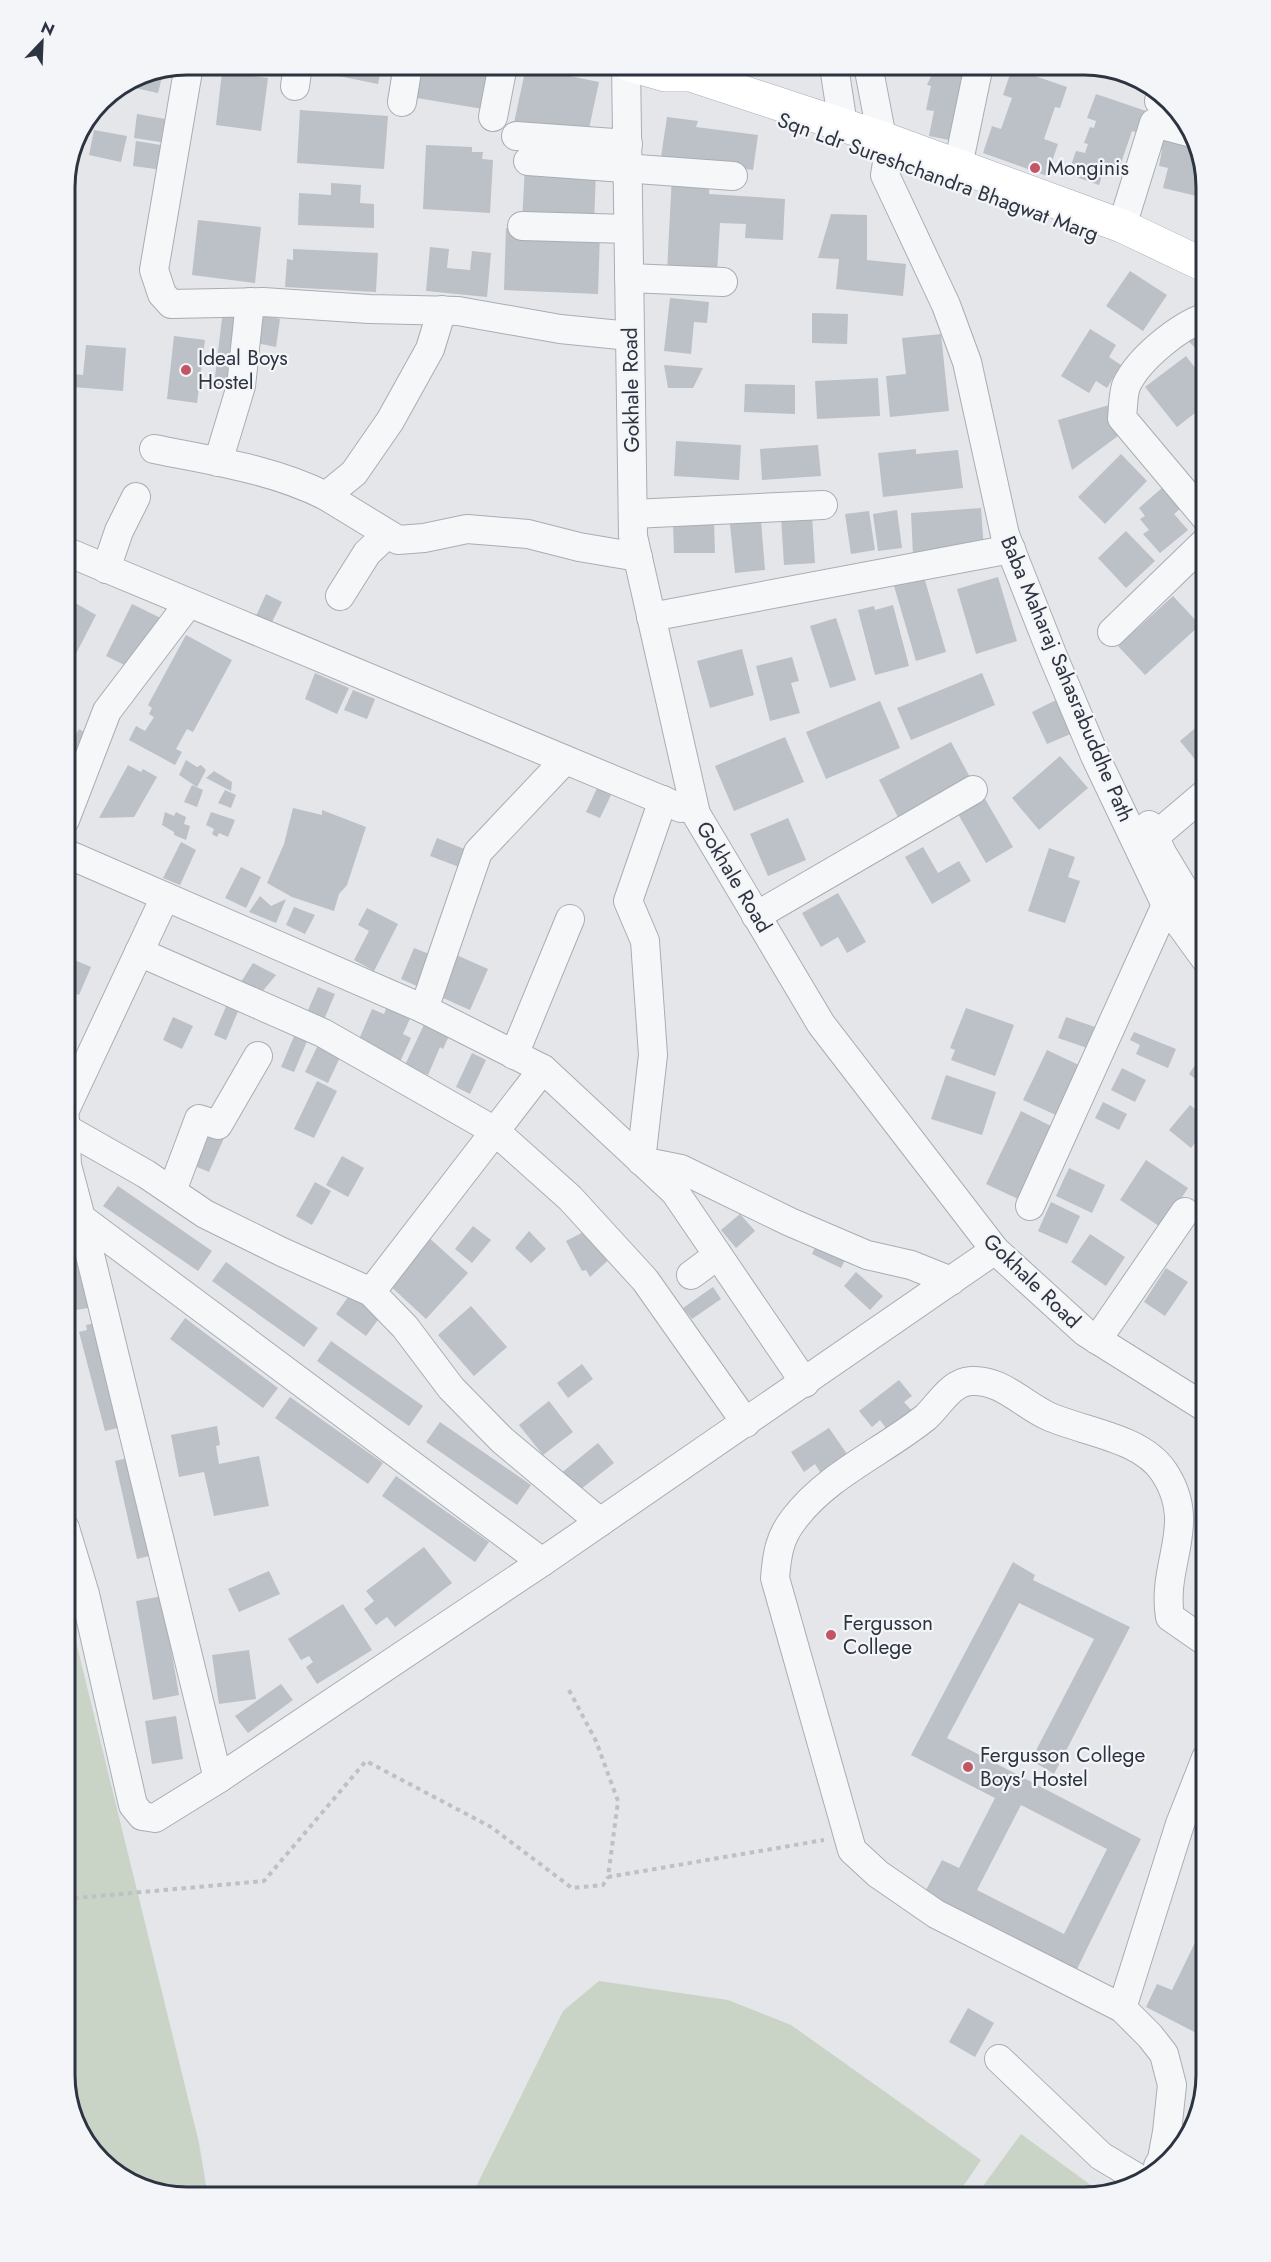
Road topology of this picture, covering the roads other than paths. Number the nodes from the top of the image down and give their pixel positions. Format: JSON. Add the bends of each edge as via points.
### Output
{"nodes":[{"id":1,"x":187,"y":75,"type":"edge"},
{"id":2,"x":406,"y":75,"type":"edge"},
{"id":3,"x":501,"y":75,"type":"edge"},
{"id":4,"x":628,"y":75,"type":"edge"},
{"id":5,"x":665,"y":75,"type":"joint"},
{"id":6,"x":835,"y":75,"type":"edge"},
{"id":7,"x":870,"y":75,"type":"edge"},
{"id":8,"x":977,"y":75,"type":"edge"},
{"id":9,"x":402,"y":102,"type":"dead end"},
{"id":10,"x":493,"y":117,"type":"dead end"},
{"id":11,"x":843,"y":125,"type":"junction"},
{"id":12,"x":1180,"y":130,"type":"edge"},
{"id":13,"x":522,"y":148,"type":"dead end"},
{"id":14,"x":885,"y":148,"type":"junction"},
{"id":15,"x":628,"y":155,"type":"junction"},
{"id":16,"x":958,"y":166,"type":"junction"},
{"id":17,"x":733,"y":177,"type":"dead end"},
{"id":18,"x":522,"y":226,"type":"dead end"},
{"id":19,"x":1122,"y":226,"type":"junction"},
{"id":20,"x":628,"y":229,"type":"junction"},
{"id":21,"x":1196,"y":261,"type":"edge"},
{"id":22,"x":629,"y":278,"type":"junction"},
{"id":23,"x":723,"y":282,"type":"dead end"},
{"id":24,"x":1196,"y":284,"type":"edge"},
{"id":25,"x":250,"y":302,"type":"junction"},
{"id":26,"x":442,"y":310,"type":"junction"},
{"id":27,"x":1196,"y":321,"type":"edge"},
{"id":28,"x":630,"y":336,"type":"junction"},
{"id":29,"x":154,"y":449,"type":"dead end"},
{"id":30,"x":218,"y":462,"type":"junction"},
{"id":31,"x":327,"y":496,"type":"junction"},
{"id":32,"x":136,"y":497,"type":"dead end"},
{"id":33,"x":823,"y":505,"type":"dead end"},
{"id":34,"x":1196,"y":506,"type":"edge"},
{"id":35,"x":633,"y":514,"type":"junction"},
{"id":36,"x":387,"y":534,"type":"junction"},
{"id":37,"x":1011,"y":549,"type":"junction"},
{"id":38,"x":1196,"y":551,"type":"edge"},
{"id":39,"x":75,"y":555,"type":"edge"},
{"id":40,"x":638,"y":557,"type":"junction"},
{"id":41,"x":106,"y":569,"type":"junction"},
{"id":42,"x":339,"y":596,"type":"dead end"},
{"id":43,"x":189,"y":603,"type":"junction"},
{"id":44,"x":651,"y":617,"type":"junction"},
{"id":45,"x":1112,"y":632,"type":"dead end"},
{"id":46,"x":565,"y":760,"type":"junction"},
{"id":47,"x":973,"y":789,"type":"dead end"},
{"id":48,"x":75,"y":794,"type":"edge"},
{"id":49,"x":663,"y":800,"type":"junction"},
{"id":50,"x":1196,"y":801,"type":"edge"},
{"id":51,"x":696,"y":814,"type":"junction"},
{"id":52,"x":1146,"y":842,"type":"junction"},
{"id":53,"x":75,"y":857,"type":"edge"},
{"id":54,"x":165,"y":897,"type":"junction"},
{"id":55,"x":1166,"y":906,"type":"junction"},
{"id":56,"x":1196,"y":912,"type":"edge"},
{"id":57,"x":756,"y":916,"type":"junction"},
{"id":58,"x":570,"y":919,"type":"dead end"},
{"id":59,"x":1196,"y":946,"type":"edge"},
{"id":60,"x":139,"y":952,"type":"junction"},
{"id":61,"x":424,"y":1009,"type":"junction"},
{"id":62,"x":514,"y":1055,"type":"junction"},
{"id":63,"x":258,"y":1056,"type":"dead end"},
{"id":64,"x":543,"y":1069,"type":"junction"},
{"id":65,"x":75,"y":1089,"type":"edge"},
{"id":66,"x":495,"y":1131,"type":"junction"},
{"id":67,"x":75,"y":1134,"type":"edge"},
{"id":68,"x":642,"y":1161,"type":"junction"},
{"id":69,"x":172,"y":1191,"type":"junction"},
{"id":70,"x":75,"y":1194,"type":"edge"},
{"id":71,"x":1030,"y":1206,"type":"dead end"},
{"id":72,"x":1185,"y":1212,"type":"dead end"},
{"id":73,"x":81,"y":1218,"type":"junction"},
{"id":74,"x":995,"y":1250,"type":"junction"},
{"id":75,"x":718,"y":1256,"type":"junction"},
{"id":76,"x":691,"y":1275,"type":"dead end"},
{"id":77,"x":951,"y":1281,"type":"junction"},
{"id":78,"x":371,"y":1292,"type":"junction"},
{"id":79,"x":1097,"y":1340,"type":"junction"},
{"id":80,"x":805,"y":1383,"type":"junction"},
{"id":81,"x":1196,"y":1402,"type":"edge"},
{"id":82,"x":746,"y":1423,"type":"junction"},
{"id":83,"x":600,"y":1522,"type":"junction"},
{"id":84,"x":542,"y":1562,"type":"junction"},
{"id":85,"x":75,"y":1563,"type":"edge"},
{"id":86,"x":1196,"y":1635,"type":"edge"},
{"id":87,"x":218,"y":1779,"type":"junction"},
{"id":88,"x":1196,"y":1783,"type":"edge"},
{"id":89,"x":1122,"y":2008,"type":"junction"},
{"id":90,"x":999,"y":2059,"type":"dead end"},
{"id":91,"x":1163,"y":2154,"type":"edge"},
{"id":92,"x":1133,"y":2175,"type":"edge"}],
"edges":[{"from":1,"to":25,"type":"street","via":[[155,263],[156,278],[171,304]]},
{"from":2,"to":9,"type":"street"},
{"from":3,"to":10,"type":"street"},
{"from":4,"to":15,"type":"street","name":"Gokhale Road"},
{"from":5,"to":11,"type":"main road","name":"Sqn Ldr Sureshchandra Bhagwat Marg","via":[[691,75]]},
{"from":5,"to":14,"type":"main road","name":"Sqn Ldr Sureshchandra Bhagwat Marg","via":[[687,90]]},
{"from":6,"to":11,"type":"street"},
{"from":7,"to":14,"type":"street"},
{"from":8,"to":16,"type":"street"},
{"from":11,"to":14,"type":"main road","name":"Sqn Ldr Sureshchandra Bhagwat Marg"},
{"from":12,"to":19,"type":"street","via":[[1154,123]]},
{"from":13,"to":15,"type":"street"},
{"from":14,"to":16,"type":"main road","name":"Sqn Ldr Sureshchandra Bhagwat Marg"},
{"from":14,"to":24,"type":"main road","name":"Sqn Ldr Sureshchandra Bhagwat Marg","via":[[1118,241]]},
{"from":14,"to":37,"type":"street","name":"Baba Maharaj Sahasrabuddhe Path","via":[[885,175],[946,305],[967,362]]},
{"from":14,"to":52,"type":"street","name":"Baba Maharaj Sahasrabuddhe Path","via":[[905,174],[963,297],[985,357],[1024,530],[1113,748]]},
{"from":15,"to":17,"type":"street"},
{"from":15,"to":20,"type":"street","name":"Gokhale Road"},
{"from":16,"to":19,"type":"main road","name":"Sqn Ldr Sureshchandra Bhagwat Marg"},
{"from":18,"to":20,"type":"street"},
{"from":19,"to":21,"type":"main road","name":"Sqn Ldr Sureshchandra Bhagwat Marg"},
{"from":20,"to":22,"type":"street","name":"Gokhale Road"},
{"from":22,"to":23,"type":"street"},
{"from":22,"to":28,"type":"street","name":"Gokhale Road"},
{"from":25,"to":26,"type":"street"},
{"from":25,"to":30,"type":"street","via":[[241,386]]},
{"from":26,"to":28,"type":"street"},
{"from":26,"to":31,"type":"street","via":[[430,349],[390,421],[354,472]]},
{"from":27,"to":34,"type":"street","via":[[1141,365],[1126,387],[1122,418]]},
{"from":28,"to":35,"type":"street","name":"Gokhale Road"},
{"from":29,"to":30,"type":"street"},
{"from":30,"to":31,"type":"street","via":[[297,482]]},
{"from":31,"to":36,"type":"street"},
{"from":32,"to":41,"type":"street"},
{"from":33,"to":35,"type":"street"},
{"from":35,"to":40,"type":"street","name":"Gokhale Road"},
{"from":36,"to":40,"type":"street","via":[[398,540],[467,529],[528,534]]},
{"from":36,"to":42,"type":"street","via":[[367,553]]},
{"from":37,"to":44,"type":"street"},
{"from":37,"to":52,"type":"street","name":"Baba Maharaj Sahasrabuddhe Path","via":[[1095,756]]},
{"from":38,"to":45,"type":"street"},
{"from":39,"to":41,"type":"street"},
{"from":40,"to":44,"type":"street","name":"Gokhale Road"},
{"from":41,"to":43,"type":"street"},
{"from":43,"to":46,"type":"street"},
{"from":43,"to":48,"type":"street","via":[[107,711]]},
{"from":44,"to":51,"type":"street","name":"Gokhale Road"},
{"from":46,"to":49,"type":"street"},
{"from":46,"to":61,"type":"street","via":[[478,852]]},
{"from":47,"to":57,"type":"street"},
{"from":49,"to":51,"type":"street"},
{"from":49,"to":68,"type":"street","via":[[628,901],[645,941],[653,1055]]},
{"from":50,"to":52,"type":"street"},
{"from":51,"to":57,"type":"street","name":"Gokhale Road"},
{"from":52,"to":55,"type":"street","name":"Baba Maharaj Sahasrabuddhe Path"},
{"from":52,"to":56,"type":"street","name":"Baba Maharaj Sahasrabuddhe Path"},
{"from":53,"to":54,"type":"street"},
{"from":54,"to":60,"type":"street"},
{"from":54,"to":61,"type":"street"},
{"from":55,"to":59,"type":"street","name":"Baba Maharaj Sahasrabuddhe Path"},
{"from":55,"to":71,"type":"street"},
{"from":57,"to":74,"type":"street","name":"Gokhale Road","via":[[821,1024]]},
{"from":58,"to":62,"type":"street"},
{"from":60,"to":65,"type":"street"},
{"from":60,"to":66,"type":"street","via":[[323,1033]]},
{"from":61,"to":62,"type":"street"},
{"from":62,"to":64,"type":"street"},
{"from":63,"to":69,"type":"street","via":[[218,1125],[199,1119]]},
{"from":64,"to":66,"type":"street"},
{"from":64,"to":68,"type":"street"},
{"from":66,"to":78,"type":"street"},
{"from":66,"to":82,"type":"street","via":[[570,1198],[645,1280]]},
{"from":67,"to":69,"type":"street"},
{"from":68,"to":75,"type":"street","via":[[675,1192]]},
{"from":68,"to":77,"type":"street","via":[[681,1169],[867,1255],[911,1265]]},
{"from":69,"to":78,"type":"street","via":[[224,1224]]},
{"from":70,"to":73,"type":"street"},
{"from":72,"to":79,"type":"street"},
{"from":73,"to":84,"type":"street"},
{"from":73,"to":87,"type":"street"},
{"from":74,"to":77,"type":"street"},
{"from":74,"to":79,"type":"street","name":"Gokhale Road"},
{"from":75,"to":76,"type":"street"},
{"from":75,"to":80,"type":"street"},
{"from":77,"to":80,"type":"street"},
{"from":78,"to":83,"type":"street","via":[[405,1327],[451,1388],[502,1440]]},
{"from":79,"to":81,"type":"street","name":"Gokhale Road"},
{"from":80,"to":82,"type":"street"},
{"from":82,"to":83,"type":"street"},
{"from":83,"to":84,"type":"street"},
{"from":84,"to":87,"type":"street"},
{"from":85,"to":87,"type":"street","via":[[133,1805],[142,1816],[155,1818]]},
{"from":86,"to":89,"type":"street","via":[[1170,1617],[1167,1598],[1180,1532],[1179,1503],[1164,1471],[1139,1449],[1048,1416],[990,1382],[968,1381],[951,1390],[926,1416],[816,1494],[792,1521],[777,1551],[775,1578],[852,1850],[878,1874],[936,1914]]},
{"from":88,"to":89,"type":"street"},
{"from":89,"to":91,"type":"street","via":[[1164,2054],[1172,2085]]},
{"from":90,"to":92,"type":"street","via":[[1101,2156]]}]}
